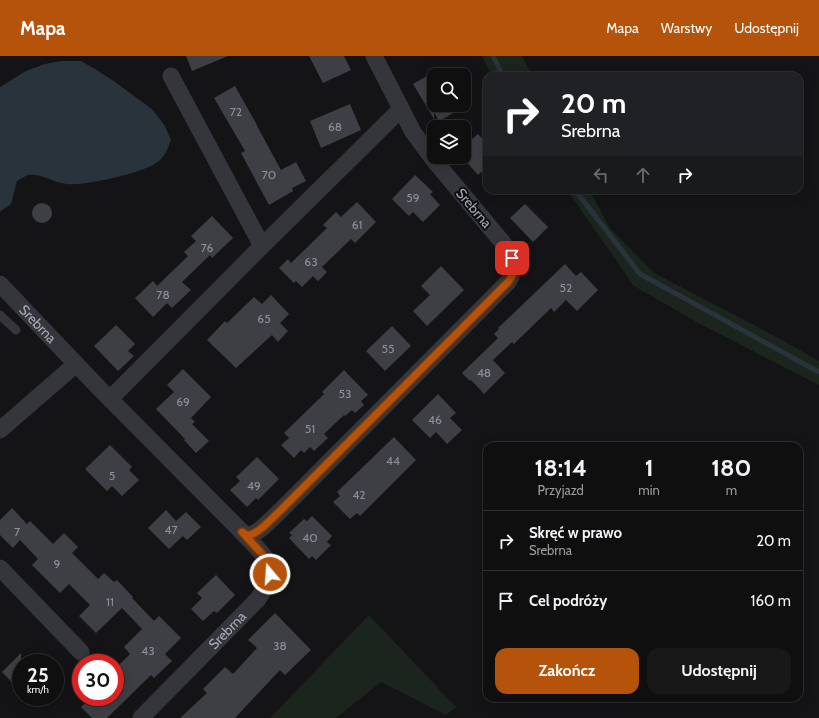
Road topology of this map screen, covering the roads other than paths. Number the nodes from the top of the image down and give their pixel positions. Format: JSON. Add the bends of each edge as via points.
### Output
{"nodes":[{"id":1,"x":374,"y":56,"type":"edge"},
{"id":2,"x":171,"y":76,"type":"dead end"},
{"id":3,"x":401,"y":109,"type":"junction"},
{"id":4,"x":262,"y":246,"type":"junction"},
{"id":5,"x":0,"y":284,"type":"edge"},
{"id":6,"x":0,"y":315,"type":"edge"},
{"id":7,"x":16,"y":330,"type":"dead end"},
{"id":8,"x":76,"y":364,"type":"junction"},
{"id":9,"x":110,"y":399,"type":"junction"},
{"id":10,"x":0,"y":430,"type":"edge"},
{"id":11,"x":242,"y":532,"type":"junction"},
{"id":12,"x":0,"y":568,"type":"edge"},
{"id":13,"x":81,"y":652,"type":"dead end"},
{"id":14,"x":141,"y":718,"type":"edge"}],
"edges":[{"from":1,"to":3,"type":"street","name":"Srebrna"},
{"from":2,"to":4,"type":"street"},
{"from":3,"to":4,"type":"street"},
{"from":3,"to":11,"type":"street","name":"Srebrna","via":[[429,154],[503,243],[512,258],[513,274],[508,282],[280,511],[253,534],[247,535]]},
{"from":4,"to":9,"type":"street"},
{"from":5,"to":8,"type":"street","name":"Srebrna"},
{"from":6,"to":7,"type":"lane"},
{"from":8,"to":9,"type":"street","name":"Srebrna"},
{"from":8,"to":10,"type":"street"},
{"from":9,"to":11,"type":"street","name":"Srebrna"},
{"from":11,"to":14,"type":"street","name":"Srebrna","via":[[264,556],[270,567],[264,590]]},
{"from":12,"to":13,"type":"street"}]}
